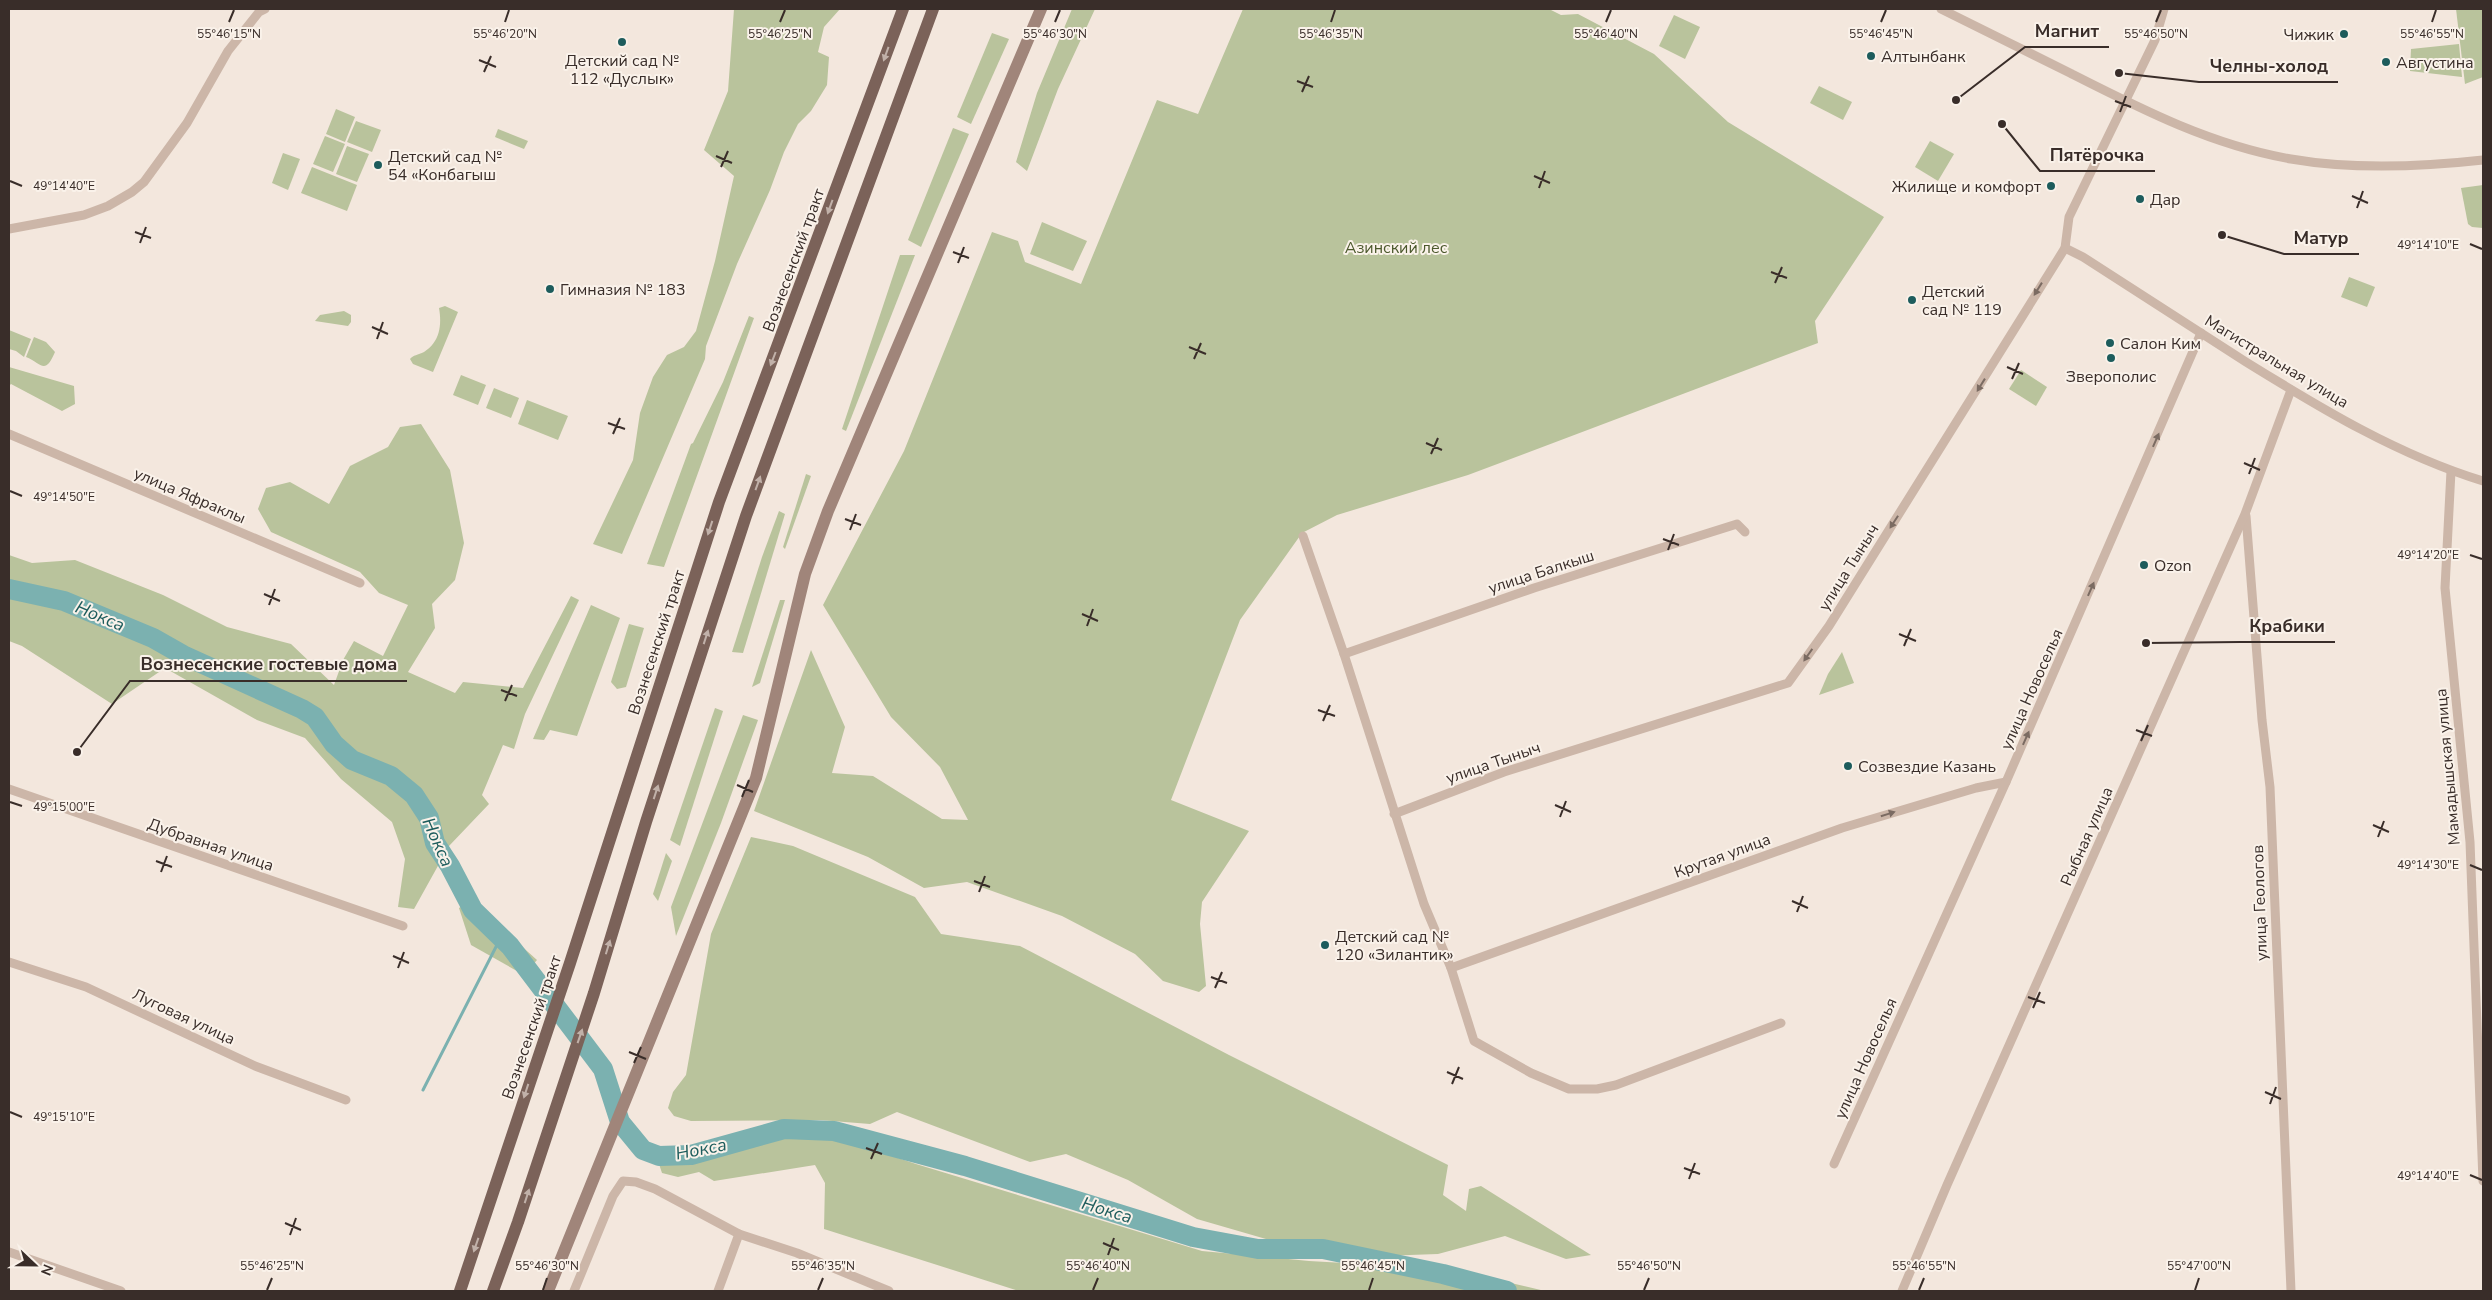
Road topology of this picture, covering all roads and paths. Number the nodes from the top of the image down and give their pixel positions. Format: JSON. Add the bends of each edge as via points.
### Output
{"nodes":[{"id":1,"x":265,"y":9,"type":"edge"},
{"id":2,"x":902,"y":9,"type":"edge"},
{"id":3,"x":933,"y":9,"type":"edge"},
{"id":4,"x":1041,"y":9,"type":"edge"},
{"id":5,"x":1941,"y":9,"type":"edge"},
{"id":6,"x":2164,"y":9,"type":"edge"},
{"id":7,"x":2125,"y":101,"type":"junction"},
{"id":8,"x":2483,"y":160,"type":"edge"},
{"id":9,"x":9,"y":229,"type":"edge"},
{"id":10,"x":2065,"y":248,"type":"junction"},
{"id":11,"x":2202,"y":333,"type":"junction"},
{"id":12,"x":2291,"y":390,"type":"junction"},
{"id":13,"x":9,"y":434,"type":"edge"},
{"id":14,"x":2451,"y":471,"type":"junction"},
{"id":15,"x":2483,"y":481,"type":"edge"},
{"id":16,"x":2246,"y":514,"type":"junction"},
{"id":17,"x":1745,"y":532,"type":"dead end"},
{"id":18,"x":1304,"y":536,"type":"dead end"},
{"id":19,"x":360,"y":583,"type":"dead end"},
{"id":20,"x":1344,"y":654,"type":"junction"},
{"id":21,"x":2006,"y":782,"type":"junction"},
{"id":22,"x":9,"y":789,"type":"edge"},
{"id":23,"x":1394,"y":814,"type":"junction"},
{"id":24,"x":403,"y":926,"type":"dead end"},
{"id":25,"x":9,"y":962,"type":"edge"},
{"id":26,"x":1452,"y":968,"type":"junction"},
{"id":27,"x":1781,"y":1022,"type":"dead end"},
{"id":28,"x":346,"y":1100,"type":"dead end"},
{"id":29,"x":1834,"y":1164,"type":"dead end"},
{"id":30,"x":2483,"y":1181,"type":"edge"},
{"id":31,"x":740,"y":1234,"type":"junction"},
{"id":32,"x":9,"y":1252,"type":"edge"},
{"id":33,"x":878,"y":1289,"type":"edge"},
{"id":34,"x":121,"y":1291,"type":"edge"},
{"id":35,"x":460,"y":1291,"type":"edge"},
{"id":36,"x":492,"y":1291,"type":"edge"},
{"id":37,"x":548,"y":1291,"type":"edge"},
{"id":38,"x":574,"y":1291,"type":"edge"},
{"id":39,"x":718,"y":1291,"type":"edge"},
{"id":40,"x":889,"y":1291,"type":"edge"},
{"id":41,"x":1902,"y":1291,"type":"edge"},
{"id":42,"x":2291,"y":1291,"type":"edge"}],
"edges":[{"from":1,"to":9,"type":"street","via":[[228,50],[187,123],[144,182],[108,206],[84,215]]},
{"from":2,"to":35,"type":"main road","name":"Вознесенский тракт","one_way":true,"via":[[718,502],[570,963]]},
{"from":36,"to":3,"type":"main road","one_way":true,"via":[[594,994],[646,822],[746,516]]},
{"from":4,"to":37,"type":"street","via":[[828,511],[805,574],[756,778]]},
{"from":5,"to":7,"type":"street"},
{"from":6,"to":7,"type":"street","name":"улица Тыныч","via":[[2155,40]]},
{"from":7,"to":8,"type":"street","via":[[2203,136],[2290,159],[2378,166]]},
{"from":7,"to":10,"type":"street","name":"улица Тыныч","via":[[2069,217]]},
{"from":10,"to":11,"type":"street","name":"Магистральная улица"},
{"from":10,"to":23,"type":"street","name":"улица Тыныч","one_way":true,"via":[[1829,626],[1788,683],[1504,772]]},
{"from":11,"to":12,"type":"street","name":"Магистральная улица"},
{"from":21,"to":11,"type":"street","name":"улица Новоселья","one_way":true},
{"from":12,"to":14,"type":"street","name":"Магистральная улица","via":[[2392,447]]},
{"from":12,"to":16,"type":"street","name":"Рыбная улица"},
{"from":13,"to":19,"type":"street","name":"улица Яфраклы"},
{"from":14,"to":15,"type":"street","name":"Магистральная улица"},
{"from":14,"to":30,"type":"street","name":"Мамадышская улица","via":[[2445,588],[2470,842]]},
{"from":16,"to":41,"type":"street","name":"Рыбная улица"},
{"from":16,"to":42,"type":"street","name":"улица Геологов","via":[[2270,787]]},
{"from":17,"to":20,"type":"street","name":"улица Балкыш","via":[[1737,524],[1534,588]]},
{"from":18,"to":20,"type":"street"},
{"from":20,"to":23,"type":"street"},
{"from":26,"to":21,"type":"street","name":"Крутая улица","one_way":true,"via":[[1842,828]]},
{"from":21,"to":29,"type":"street","name":"улица Новоселья"},
{"from":22,"to":24,"type":"street","name":"Дубравная улица"},
{"from":23,"to":26,"type":"street","via":[[1424,904]]},
{"from":25,"to":28,"type":"street","name":"Луговая улица","via":[[86,987],[256,1066]]},
{"from":26,"to":27,"type":"street","via":[[1474,1041],[1570,1090],[1616,1085]]},
{"from":31,"to":33,"type":"street","via":[[797,1253]]},
{"from":31,"to":38,"type":"street","via":[[655,1189],[623,1181],[613,1196]]},
{"from":31,"to":39,"type":"street"},
{"from":32,"to":34,"type":"street"},
{"from":33,"to":40,"type":"street"}]}
